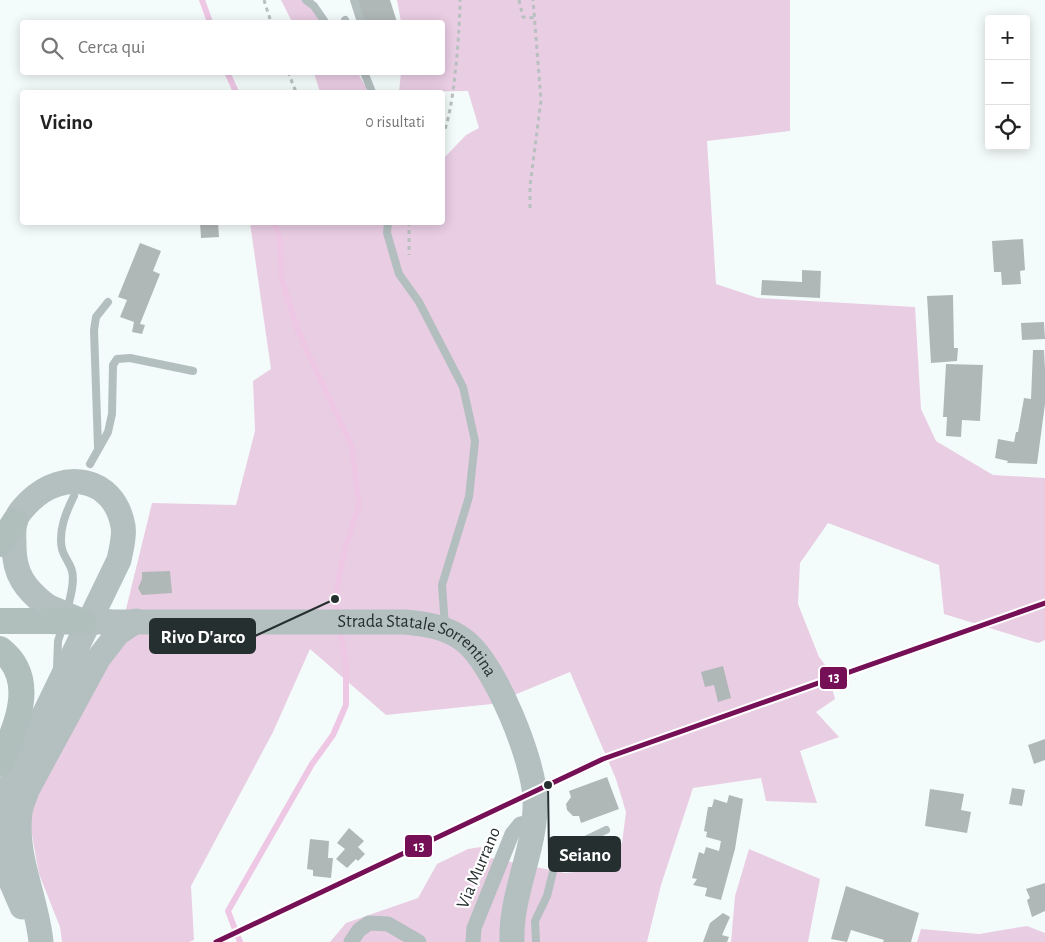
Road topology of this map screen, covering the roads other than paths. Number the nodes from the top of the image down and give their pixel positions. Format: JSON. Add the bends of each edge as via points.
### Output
{"nodes":[{"id":1,"x":306,"y":0,"type":"edge"},
{"id":2,"x":354,"y":0,"type":"edge"},
{"id":3,"x":324,"y":20,"type":"edge"},
{"id":4,"x":360,"y":20,"type":"edge"},
{"id":5,"x":365,"y":75,"type":"edge"},
{"id":6,"x":371,"y":90,"type":"edge"},
{"id":7,"x":388,"y":225,"type":"edge"},
{"id":8,"x":108,"y":302,"type":"dead end"},
{"id":9,"x":192,"y":371,"type":"dead end"},
{"id":10,"x":98,"y":448,"type":"junction"},
{"id":11,"x":84,"y":481,"type":"junction"},
{"id":12,"x":15,"y":521,"type":"junction"},
{"id":13,"x":0,"y":544,"type":"edge"},
{"id":14,"x":105,"y":611,"type":"junction"},
{"id":15,"x":47,"y":614,"type":"junction"},
{"id":16,"x":0,"y":621,"type":"edge"},
{"id":17,"x":146,"y":621,"type":"junction"},
{"id":18,"x":84,"y":622,"type":"joint"},
{"id":19,"x":446,"y":629,"type":"junction"},
{"id":20,"x":0,"y":649,"type":"edge"},
{"id":21,"x":59,"y":683,"type":"junction"},
{"id":22,"x":0,"y":763,"type":"edge"},
{"id":23,"x":534,"y":821,"type":"junction"},
{"id":24,"x":0,"y":822,"type":"edge"},
{"id":25,"x":606,"y":830,"type":"dead end"},
{"id":26,"x":0,"y":844,"type":"edge"},
{"id":27,"x":0,"y":893,"type":"edge"},
{"id":28,"x":38,"y":938,"type":"edge"},
{"id":29,"x":352,"y":942,"type":"edge"},
{"id":30,"x":419,"y":942,"type":"edge"},
{"id":31,"x":473,"y":942,"type":"edge"},
{"id":32,"x":512,"y":942,"type":"edge"},
{"id":33,"x":536,"y":942,"type":"edge"}],
"edges":[{"from":1,"to":3,"type":"lane"},
{"from":2,"to":4,"type":"lane"},
{"from":5,"to":6,"type":"lane"},
{"from":7,"to":19,"type":"lane","via":[[387,233],[399,274],[419,302],[463,387],[475,442],[469,497],[442,585]]},
{"from":8,"to":10,"type":"lane","via":[[96,317],[94,330]]},
{"from":9,"to":10,"type":"lane","via":[[130,358],[117,359],[113,365],[112,414],[108,432]]},
{"from":10,"to":11,"type":"lane"},
{"from":11,"to":12,"type":"main road","via":[[68,480],[52,485],[36,495]]},
{"from":11,"to":14,"type":"main road","via":[[103,492],[117,507],[123,526],[123,542]]},
{"from":11,"to":21,"type":"lane","via":[[64,520],[61,536],[62,550],[72,572],[71,596],[58,641],[56,664]]},
{"from":12,"to":13,"type":"highway"},
{"from":12,"to":15,"type":"main road","via":[[15,568]]},
{"from":14,"to":17,"type":"main road","name":"Strada Statale Sorrentina"},
{"from":14,"to":18,"type":"main road","name":"Strada Statale Sorrentina","bridge":true},
{"from":14,"to":21,"type":"main road"},
{"from":15,"to":16,"type":"highway","name":"Strada Statale Sorrentina"},
{"from":15,"to":18,"type":"highway","name":"Strada Statale Sorrentina","bridge":true},
{"from":17,"to":19,"type":"main road","name":"Strada Statale Sorrentina","via":[[383,622],[424,624]]},
{"from":17,"to":28,"type":"main road","via":[[118,633],[98,659],[20,811],[26,877],[39,920]]},
{"from":19,"to":23,"type":"main road","name":"Strada Statale Sorrentina","via":[[466,642],[489,669],[531,767],[536,799]]},
{"from":20,"to":22,"type":"highway","via":[[20,675],[22,701]]},
{"from":21,"to":24,"type":"main road","via":[[10,785]]},
{"from":23,"to":31,"type":"street","name":"Via Murrano","via":[[520,824],[512,834],[474,928]]},
{"from":23,"to":32,"type":"main road","name":"Strada Statale Sorrentina","via":[[511,920]]},
{"from":25,"to":33,"type":"lane","via":[[581,842],[554,868],[547,896],[535,921]]},
{"from":26,"to":28,"type":"main road","via":[[3,863]]},
{"from":27,"to":28,"type":"main road"},
{"from":29,"to":30,"type":"street","via":[[359,930],[369,923],[388,924]]}]}
